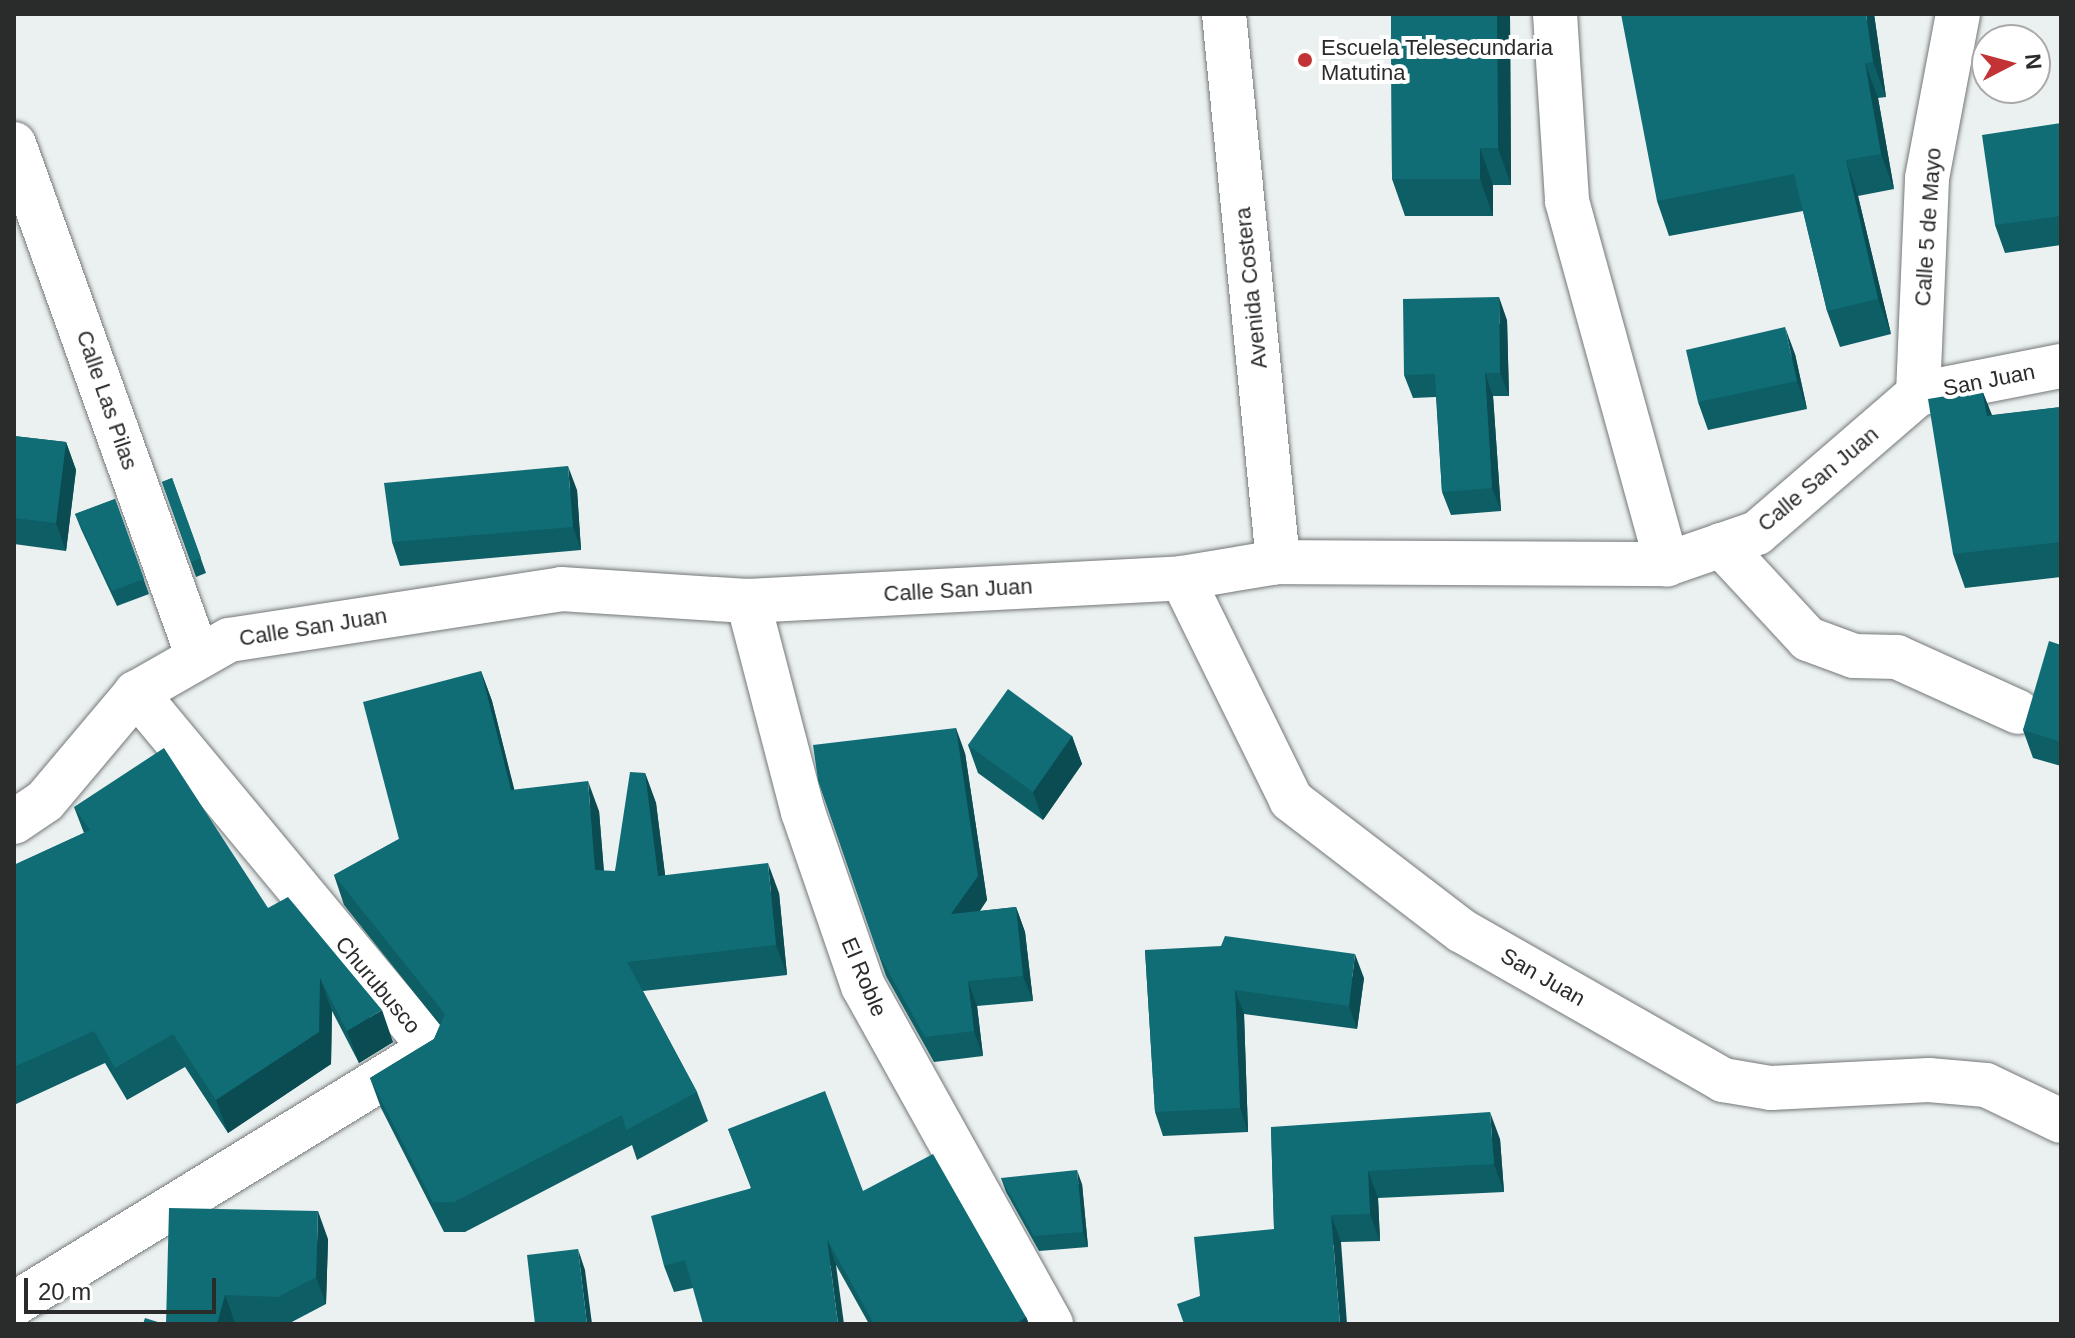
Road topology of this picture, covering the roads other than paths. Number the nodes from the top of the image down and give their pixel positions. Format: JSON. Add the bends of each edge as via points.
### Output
{"nodes":[{"id":1,"x":1224,"y":14,"type":"edge"},
{"id":2,"x":1555,"y":14,"type":"edge"},
{"id":3,"x":1957,"y":14,"type":"edge"},
{"id":4,"x":14,"y":144,"type":"edge"},
{"id":5,"x":2061,"y":366,"type":"edge"},
{"id":6,"x":1918,"y":394,"type":"junction"},
{"id":7,"x":1721,"y":545,"type":"junction"},
{"id":8,"x":1278,"y":562,"type":"junction"},
{"id":9,"x":1667,"y":564,"type":"junction"},
{"id":10,"x":1182,"y":578,"type":"junction"},
{"id":11,"x":748,"y":601,"type":"junction"},
{"id":12,"x":198,"y":657,"type":"junction"},
{"id":13,"x":136,"y":693,"type":"junction"},
{"id":14,"x":2018,"y":712,"type":"dead end"},
{"id":15,"x":14,"y":822,"type":"edge"},
{"id":16,"x":2061,"y":1121,"type":"edge"},
{"id":17,"x":14,"y":1304,"type":"edge"},
{"id":18,"x":1051,"y":1324,"type":"edge"}],
"edges":[{"from":1,"to":8,"type":"street","name":"Avenida Costera"},
{"from":2,"to":9,"type":"street","via":[[1567,201]]},
{"from":3,"to":6,"type":"street","name":"Calle 5 de Mayo","via":[[1927,178]]},
{"from":4,"to":12,"type":"street","name":"Calle Las Pilas"},
{"from":5,"to":6,"type":"street","name":"San Juan"},
{"from":6,"to":7,"type":"street","name":"Calle San Juan","via":[[1757,533]]},
{"from":7,"to":9,"type":"street","name":"Calle San Juan"},
{"from":7,"to":14,"type":"street","via":[[1808,639],[1854,656],[1897,657]]},
{"from":8,"to":9,"type":"street","name":"Calle San Juan"},
{"from":8,"to":10,"type":"street","name":"Calle San Juan"},
{"from":10,"to":11,"type":"street","name":"Calle San Juan"},
{"from":10,"to":16,"type":"street","name":"San Juan","via":[[1291,800],[1462,931],[1723,1080],[1771,1088],[1929,1080],[1986,1085]]},
{"from":11,"to":12,"type":"street","name":"Calle San Juan","via":[[561,589],[229,640]]},
{"from":11,"to":18,"type":"street","name":"El Roble","via":[[803,812],[863,986]]},
{"from":12,"to":13,"type":"street","name":"Calle San Juan"},
{"from":13,"to":15,"type":"street","name":"Calle San Juan","via":[[45,801]]},
{"from":13,"to":17,"type":"street","name":"Churubusco","via":[[431,1048]]}]}
